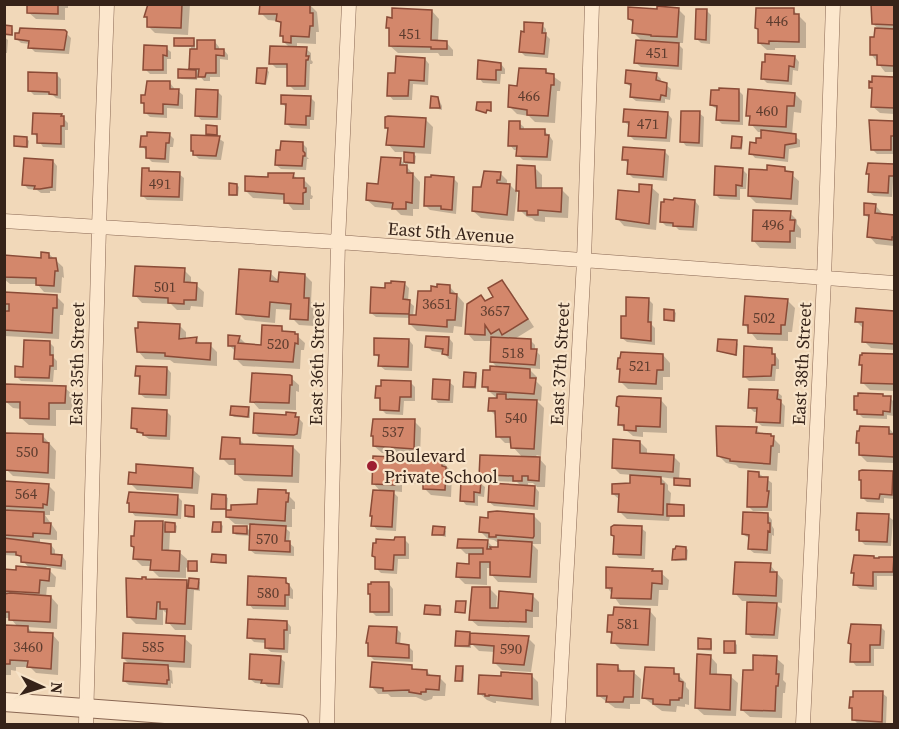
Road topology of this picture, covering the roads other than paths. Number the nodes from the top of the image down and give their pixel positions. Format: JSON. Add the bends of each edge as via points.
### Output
{"nodes":[{"id":1,"x":107,"y":4,"type":"edge"},
{"id":2,"x":349,"y":4,"type":"edge"},
{"id":3,"x":592,"y":4,"type":"edge"},
{"id":4,"x":832,"y":4,"type":"edge"},
{"id":5,"x":4,"y":221,"type":"edge"},
{"id":6,"x":99,"y":227,"type":"junction"},
{"id":7,"x":338,"y":242,"type":"junction"},
{"id":8,"x":584,"y":261,"type":"junction"},
{"id":9,"x":824,"y":279,"type":"junction"},
{"id":10,"x":894,"y":283,"type":"edge"},
{"id":11,"x":4,"y":702,"type":"edge"},
{"id":12,"x":86,"y":717,"type":"edge"},
{"id":13,"x":299,"y":724,"type":"edge"},
{"id":14,"x":327,"y":724,"type":"edge"},
{"id":15,"x":558,"y":724,"type":"edge"},
{"id":16,"x":803,"y":724,"type":"edge"}],
"edges":[{"from":1,"to":6,"type":"street","name":"East 35th Street"},
{"from":2,"to":7,"type":"street","name":"East 36th Street"},
{"from":3,"to":8,"type":"street","name":"East 37th Street"},
{"from":4,"to":9,"type":"street","name":"East 38th Street"},
{"from":5,"to":6,"type":"street","name":"East 5th Avenue"},
{"from":6,"to":7,"type":"street","name":"East 5th Avenue"},
{"from":6,"to":12,"type":"street","name":"East 35th Street"},
{"from":7,"to":8,"type":"street","name":"East 5th Avenue"},
{"from":7,"to":14,"type":"street","name":"East 36th Street"},
{"from":8,"to":9,"type":"street","name":"East 5th Avenue"},
{"from":8,"to":15,"type":"street","name":"East 37th Street"},
{"from":9,"to":10,"type":"street","name":"East 5th Avenue"},
{"from":9,"to":16,"type":"street","name":"East 38th Street"},
{"from":11,"to":12,"type":"street"},
{"from":12,"to":13,"type":"street"}]}
